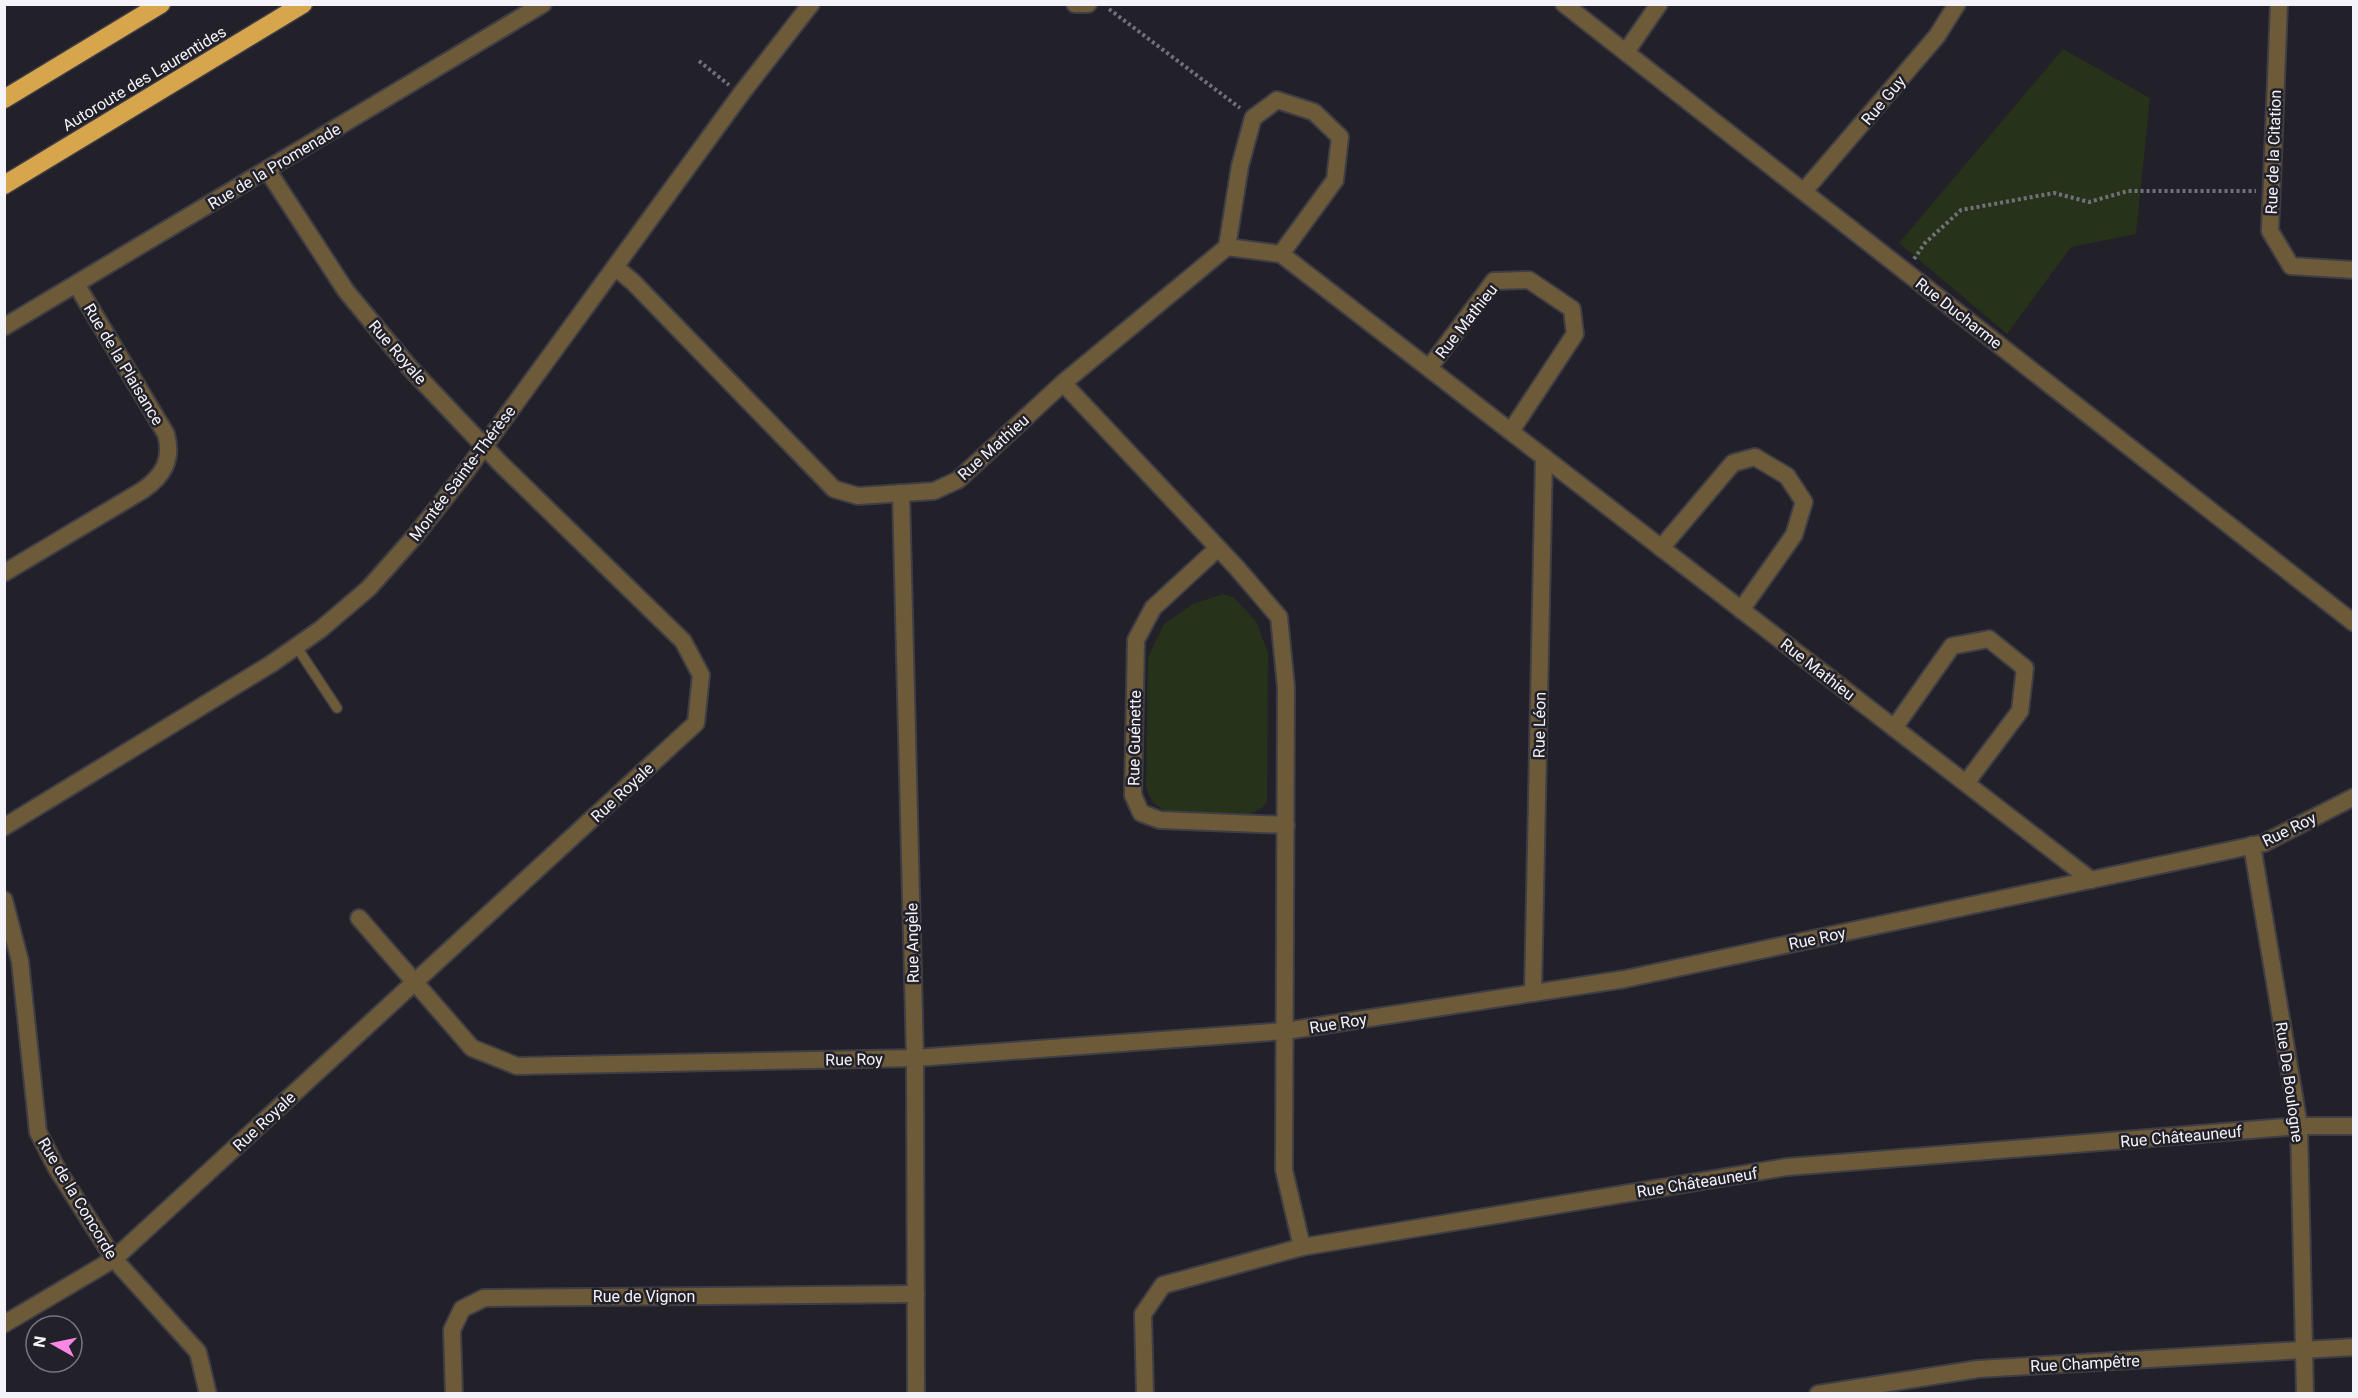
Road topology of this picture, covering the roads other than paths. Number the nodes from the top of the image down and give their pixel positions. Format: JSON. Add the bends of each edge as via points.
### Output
{"nodes":[{"id":1,"x":160,"y":4,"type":"edge"},
{"id":2,"x":303,"y":4,"type":"edge"},
{"id":3,"x":543,"y":4,"type":"edge"},
{"id":4,"x":811,"y":4,"type":"edge"},
{"id":5,"x":1075,"y":4,"type":"edge"},
{"id":6,"x":1088,"y":4,"type":"edge"},
{"id":7,"x":1564,"y":4,"type":"edge"},
{"id":8,"x":1659,"y":4,"type":"edge"},
{"id":9,"x":1957,"y":4,"type":"edge"},
{"id":10,"x":2279,"y":4,"type":"edge"},
{"id":11,"x":1626,"y":52,"type":"junction"},
{"id":12,"x":4,"y":99,"type":"edge"},
{"id":13,"x":268,"y":171,"type":"junction"},
{"id":14,"x":4,"y":185,"type":"edge"},
{"id":15,"x":1804,"y":191,"type":"junction"},
{"id":16,"x":1227,"y":247,"type":"junction"},
{"id":17,"x":1281,"y":254,"type":"junction"},
{"id":18,"x":615,"y":267,"type":"junction"},
{"id":19,"x":2354,"y":270,"type":"edge"},
{"id":20,"x":76,"y":284,"type":"junction"},
{"id":21,"x":4,"y":327,"type":"edge"},
{"id":22,"x":1429,"y":368,"type":"junction"},
{"id":23,"x":1063,"y":383,"type":"junction"},
{"id":24,"x":1510,"y":431,"type":"junction"},
{"id":25,"x":484,"y":446,"type":"junction"},
{"id":26,"x":1544,"y":457,"type":"junction"},
{"id":27,"x":901,"y":493,"type":"junction"},
{"id":28,"x":1218,"y":548,"type":"junction"},
{"id":29,"x":1661,"y":548,"type":"junction"},
{"id":30,"x":4,"y":573,"type":"edge"},
{"id":31,"x":1741,"y":610,"type":"junction"},
{"id":32,"x":2354,"y":623,"type":"edge"},
{"id":33,"x":296,"y":646,"type":"junction"},
{"id":34,"x":337,"y":708,"type":"dead end"},
{"id":35,"x":1894,"y":728,"type":"junction"},
{"id":36,"x":1966,"y":783,"type":"junction"},
{"id":37,"x":2354,"y":797,"type":"edge"},
{"id":38,"x":1286,"y":825,"type":"junction"},
{"id":39,"x":4,"y":827,"type":"edge"},
{"id":40,"x":2252,"y":845,"type":"junction"},
{"id":41,"x":2091,"y":880,"type":"junction"},
{"id":42,"x":4,"y":900,"type":"edge"},
{"id":43,"x":358,"y":918,"type":"dead end"},
{"id":44,"x":416,"y":982,"type":"junction"},
{"id":45,"x":1533,"y":993,"type":"junction"},
{"id":46,"x":1285,"y":1031,"type":"junction"},
{"id":47,"x":915,"y":1058,"type":"junction"},
{"id":48,"x":2299,"y":1126,"type":"junction"},
{"id":49,"x":2354,"y":1126,"type":"edge"},
{"id":50,"x":1302,"y":1247,"type":"junction"},
{"id":51,"x":114,"y":1259,"type":"junction"},
{"id":52,"x":916,"y":1294,"type":"junction"},
{"id":53,"x":4,"y":1324,"type":"edge"},
{"id":54,"x":2354,"y":1347,"type":"edge"},
{"id":55,"x":2304,"y":1350,"type":"junction"},
{"id":56,"x":208,"y":1394,"type":"edge"},
{"id":57,"x":454,"y":1394,"type":"edge"},
{"id":58,"x":916,"y":1394,"type":"edge"},
{"id":59,"x":1145,"y":1394,"type":"edge"},
{"id":60,"x":1818,"y":1394,"type":"edge"},
{"id":61,"x":2305,"y":1394,"type":"edge"}],
"edges":[{"from":1,"to":12,"type":"highway"},
{"from":2,"to":14,"type":"highway","name":"Autoroute des Laurentides"},
{"from":3,"to":13,"type":"street","name":"Rue de la Promenade"},
{"from":4,"to":18,"type":"street","name":"Montée Sainte-Thérèse"},
{"from":5,"to":6,"type":"street"},
{"from":7,"to":11,"type":"street","name":"Rue Ducharme"},
{"from":8,"to":11,"type":"street"},
{"from":9,"to":15,"type":"street","name":"Rue Guy","via":[[1937,36]]},
{"from":10,"to":19,"type":"street","name":"Rue de la Citation","via":[[2270,231],[2291,266]]},
{"from":11,"to":15,"type":"street","name":"Rue Ducharme"},
{"from":13,"to":20,"type":"street","name":"Rue de la Promenade"},
{"from":13,"to":25,"type":"street","name":"Rue Royale","via":[[361,310]]},
{"from":15,"to":32,"type":"street","name":"Rue Ducharme"},
{"from":16,"to":17,"type":"street"},
{"from":16,"to":17,"type":"street","via":[[1240,166],[1253,118],[1277,100],[1314,112],[1340,137],[1335,180]]},
{"from":16,"to":23,"type":"street","name":"Rue Mathieu"},
{"from":17,"to":22,"type":"street","name":"Rue Mathieu"},
{"from":18,"to":25,"type":"street","name":"Montée Sainte-Thérèse"},
{"from":18,"to":27,"type":"street","name":"Rue Mathieu","via":[[834,489],[858,495]]},
{"from":20,"to":21,"type":"street","name":"Rue de la Promenade"},
{"from":20,"to":30,"type":"street","name":"Rue de la Plaisance","via":[[166,434],[168,462],[157,479],[143,490]]},
{"from":22,"to":24,"type":"street","name":"Rue Mathieu"},
{"from":22,"to":24,"type":"street","name":"Rue Mathieu","via":[[1494,281],[1529,280],[1572,309],[1575,334]]},
{"from":23,"to":27,"type":"street","name":"Rue Mathieu","via":[[958,480],[934,492]]},
{"from":23,"to":28,"type":"street"},
{"from":24,"to":26,"type":"street","name":"Rue Mathieu"},
{"from":25,"to":33,"type":"street","name":"Montée Sainte-Thérèse","via":[[415,536],[369,588]]},
{"from":25,"to":44,"type":"street","name":"Rue Royale","via":[[683,641],[701,675],[696,723]]},
{"from":26,"to":29,"type":"street","name":"Rue Mathieu"},
{"from":26,"to":45,"type":"street","name":"Rue Léon"},
{"from":27,"to":47,"type":"street","name":"Rue Angèle"},
{"from":28,"to":38,"type":"street","via":[[1278,617],[1286,687]]},
{"from":28,"to":38,"type":"street","name":"Rue Guénette","via":[[1152,608],[1136,640],[1133,795],[1141,813],[1160,820]]},
{"from":29,"to":31,"type":"street","name":"Rue Mathieu"},
{"from":29,"to":31,"type":"street","via":[[1733,463],[1755,458],[1787,476],[1804,502],[1794,536]]},
{"from":31,"to":35,"type":"street","name":"Rue Mathieu"},
{"from":33,"to":34,"type":"lane"},
{"from":33,"to":39,"type":"street","name":"Montée Sainte-Thérèse"},
{"from":35,"to":36,"type":"street","name":"Rue Mathieu"},
{"from":35,"to":36,"type":"street","via":[[1952,646],[1989,639],[2025,668],[2020,711]]},
{"from":36,"to":41,"type":"street","name":"Rue Mathieu"},
{"from":37,"to":40,"type":"street","name":"Rue Roy","via":[[2264,843]]},
{"from":38,"to":46,"type":"street"},
{"from":40,"to":41,"type":"street","name":"Rue Roy"},
{"from":40,"to":48,"type":"street","name":"Rue De Boulogne"},
{"from":41,"to":45,"type":"street","name":"Rue Roy","via":[[1625,979]]},
{"from":42,"to":51,"type":"street","name":"Rue de la Concorde","via":[[20,961],[38,1132]]},
{"from":43,"to":44,"type":"street","name":"Rue Roy"},
{"from":44,"to":47,"type":"street","name":"Rue Roy","via":[[472,1048],[517,1066]]},
{"from":44,"to":51,"type":"street","name":"Rue Royale"},
{"from":45,"to":46,"type":"street","name":"Rue Roy"},
{"from":46,"to":47,"type":"street","name":"Rue Roy"},
{"from":46,"to":50,"type":"street","via":[[1284,1170]]},
{"from":47,"to":52,"type":"street","name":"Rue Angèle"},
{"from":48,"to":49,"type":"street","name":"Rue Châteauneuf"},
{"from":48,"to":50,"type":"street","name":"Rue Châteauneuf","via":[[1787,1167]]},
{"from":48,"to":55,"type":"street","name":"Rue De Boulogne"},
{"from":50,"to":59,"type":"street","name":"Rue Châteauneuf","via":[[1163,1285],[1143,1314]]},
{"from":51,"to":53,"type":"street","name":"Rue Royale"},
{"from":51,"to":56,"type":"street","name":"Rue de la Concorde","via":[[198,1352]]},
{"from":52,"to":57,"type":"street","name":"Rue de Vignon","via":[[484,1298],[462,1309],[452,1330]]},
{"from":52,"to":58,"type":"street","name":"Rue Angèle"},
{"from":54,"to":55,"type":"street","name":"Rue Champêtre"},
{"from":55,"to":60,"type":"street","name":"Rue Champêtre","via":[[1978,1369]]},
{"from":55,"to":61,"type":"street","name":"Rue De Boulogne"}]}
